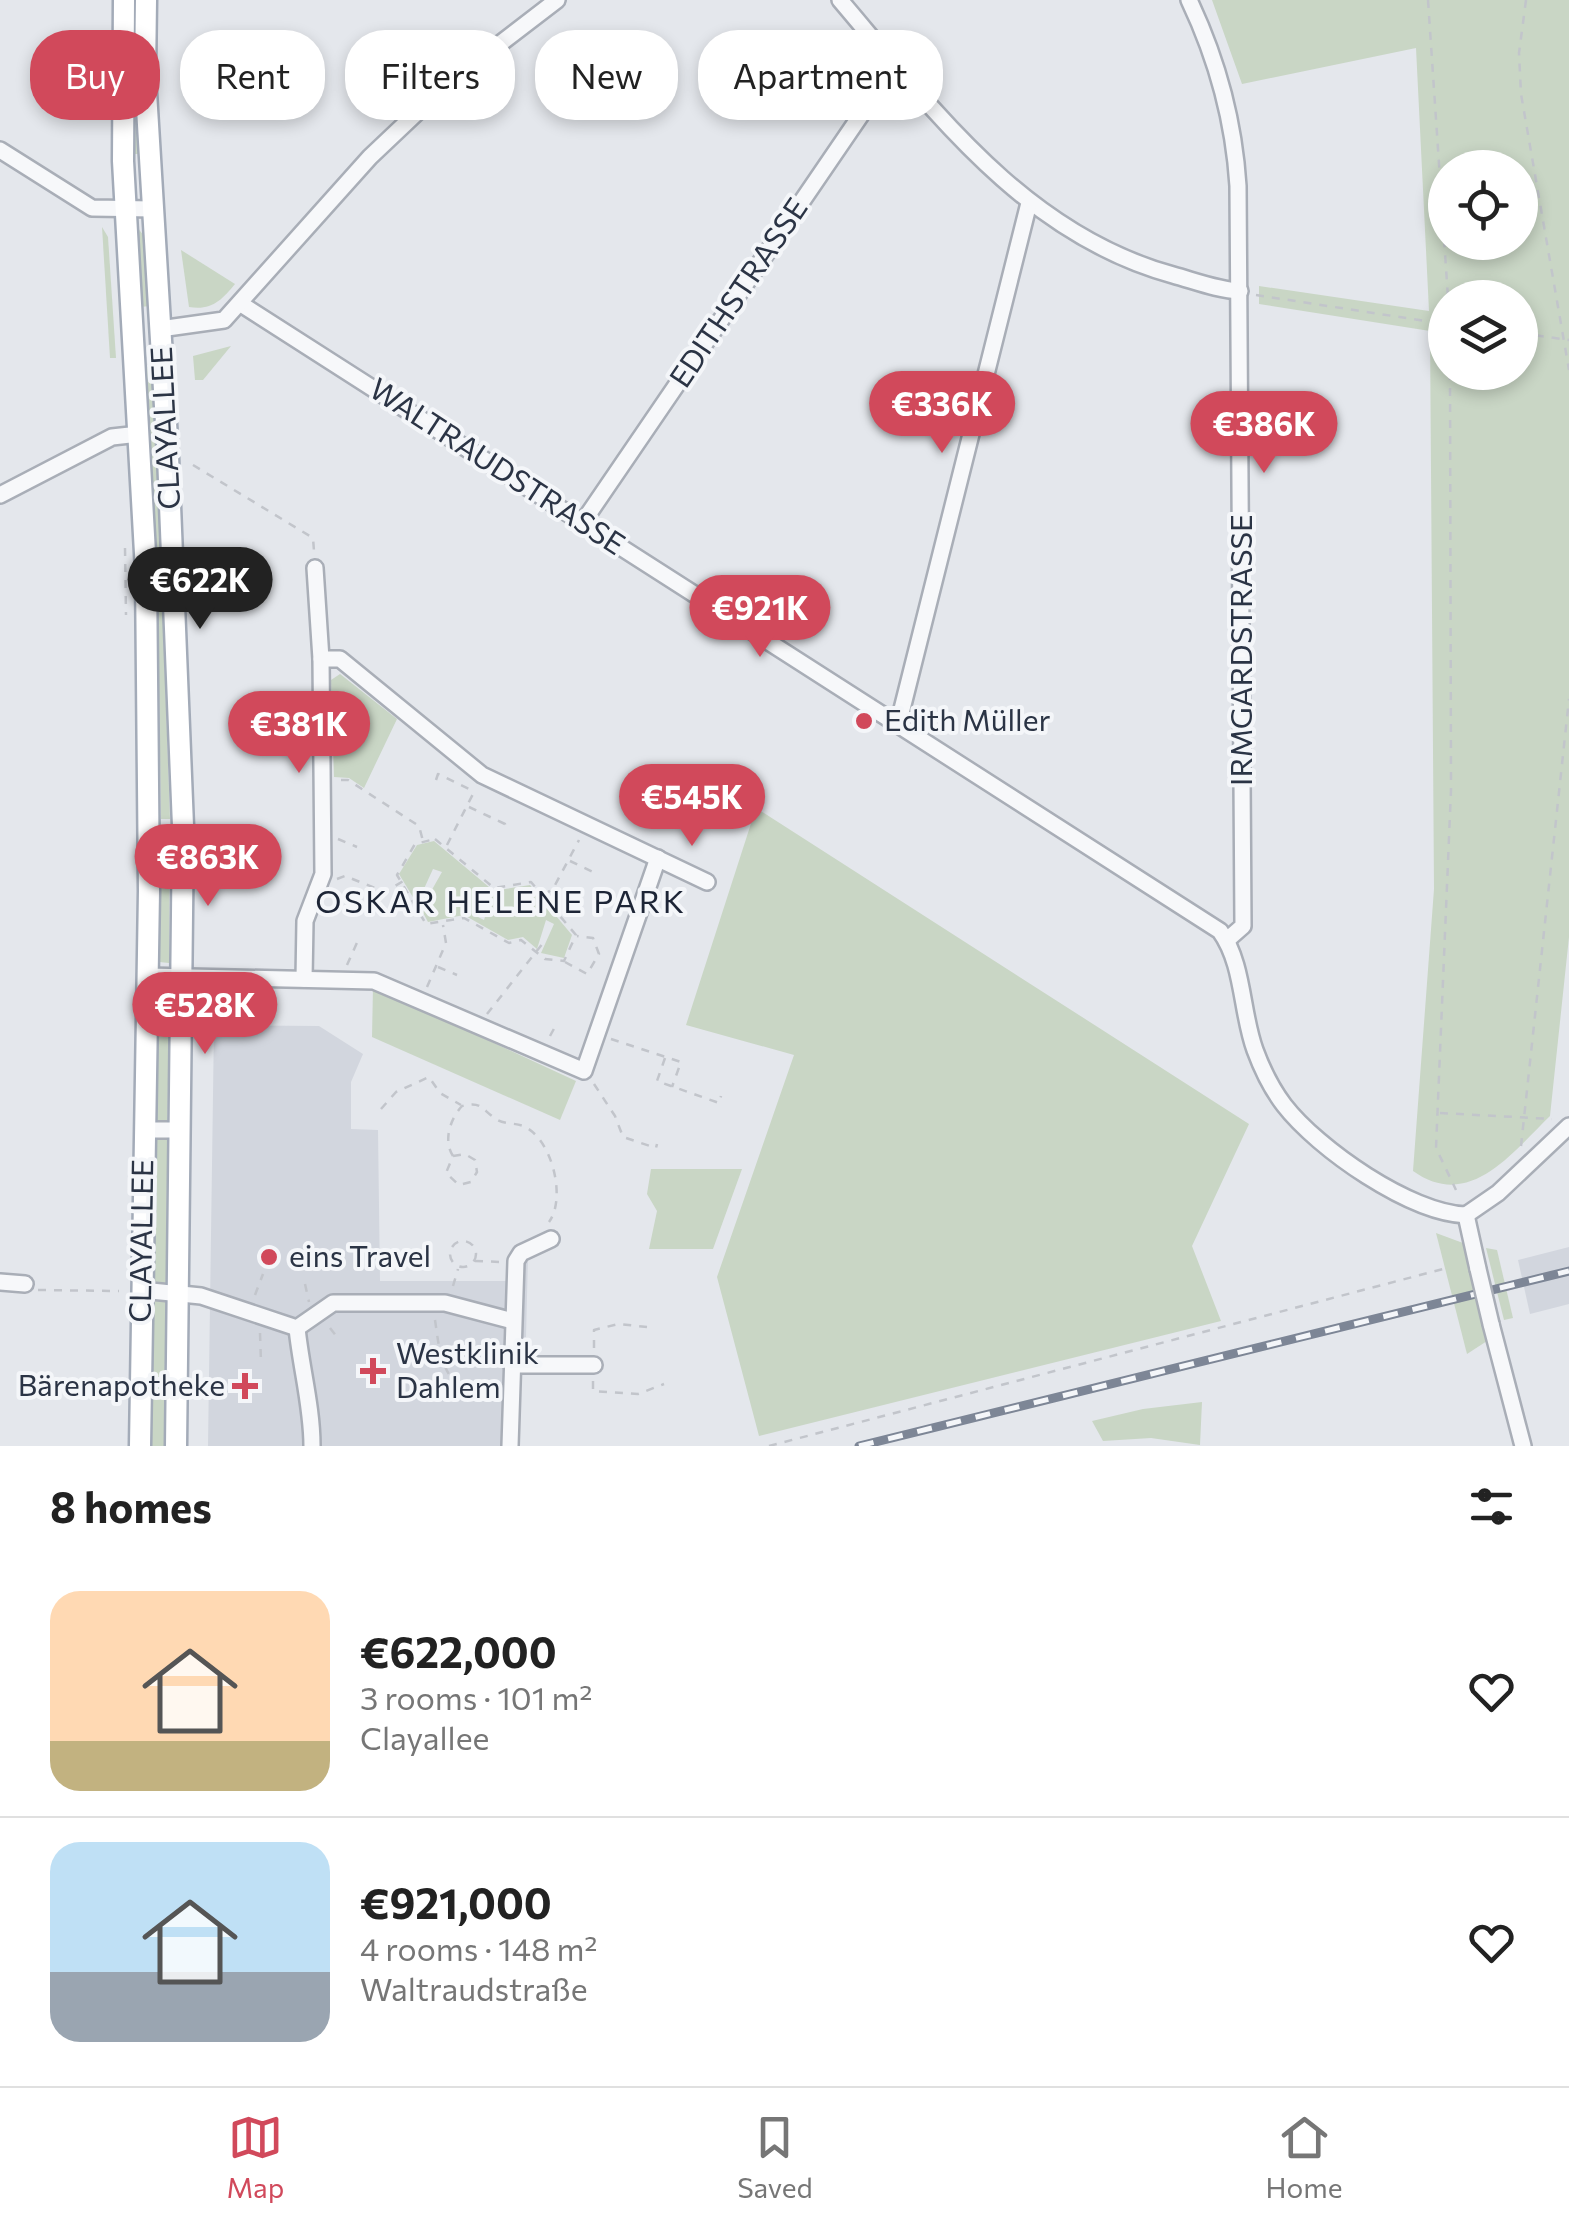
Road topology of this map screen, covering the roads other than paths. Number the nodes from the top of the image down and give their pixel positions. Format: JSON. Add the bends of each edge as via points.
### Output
{"nodes":[{"id":1,"x":124,"y":0,"type":"edge"},
{"id":2,"x":146,"y":0,"type":"edge"},
{"id":3,"x":557,"y":0,"type":"edge"},
{"id":4,"x":840,"y":0,"type":"edge"},
{"id":5,"x":1189,"y":0,"type":"edge"},
{"id":6,"x":865,"y":30,"type":"edge"},
{"id":7,"x":857,"y":120,"type":"edge"},
{"id":8,"x":943,"y":120,"type":"edge"},
{"id":9,"x":0,"y":150,"type":"edge"},
{"id":10,"x":1030,"y":203,"type":"junction"},
{"id":11,"x":153,"y":209,"type":"junction"},
{"id":12,"x":126,"y":210,"type":"junction"},
{"id":13,"x":1248,"y":293,"type":"junction"},
{"id":14,"x":241,"y":304,"type":"junction"},
{"id":15,"x":133,"y":318,"type":"junction"},
{"id":16,"x":160,"y":323,"type":"junction"},
{"id":17,"x":139,"y":434,"type":"junction"},
{"id":18,"x":0,"y":496,"type":"edge"},
{"id":19,"x":583,"y":522,"type":"junction"},
{"id":20,"x":316,"y":568,"type":"road end"},
{"id":21,"x":321,"y":659,"type":"junction"},
{"id":22,"x":899,"y":722,"type":"junction"},
{"id":23,"x":658,"y":858,"type":"junction"},
{"id":24,"x":707,"y":882,"type":"dead end"},
{"id":25,"x":1227,"y":940,"type":"junction"},
{"id":26,"x":147,"y":976,"type":"junction"},
{"id":27,"x":182,"y":976,"type":"junction"},
{"id":28,"x":304,"y":978,"type":"junction"},
{"id":29,"x":1562,"y":1122,"type":"edge"},
{"id":30,"x":144,"y":1130,"type":"junction"},
{"id":31,"x":179,"y":1130,"type":"junction"},
{"id":32,"x":1466,"y":1215,"type":"junction"},
{"id":33,"x":543,"y":1242,"type":"road end"},
{"id":34,"x":0,"y":1282,"type":"edge"},
{"id":35,"x":25,"y":1284,"type":"road end"},
{"id":36,"x":140,"y":1290,"type":"junction"},
{"id":37,"x":178,"y":1290,"type":"junction"},
{"id":38,"x":513,"y":1321,"type":"junction"},
{"id":39,"x":297,"y":1328,"type":"junction"},
{"id":40,"x":512,"y":1365,"type":"junction"},
{"id":41,"x":594,"y":1365,"type":"road end"},
{"id":42,"x":140,"y":1446,"type":"edge"},
{"id":43,"x":176,"y":1446,"type":"edge"},
{"id":44,"x":312,"y":1446,"type":"edge"},
{"id":45,"x":510,"y":1446,"type":"edge"},
{"id":46,"x":1523,"y":1446,"type":"edge"}],
"edges":[{"from":1,"to":12,"type":"main road","name":"CLAYALLEE"},
{"from":2,"to":11,"type":"main road","name":"CLAYALLEE"},
{"from":3,"to":14,"type":"street","via":[[446,86],[370,158]]},
{"from":4,"to":6,"type":"street"},
{"from":5,"to":13,"type":"street","name":"IRMGARDSTRASSE","via":[[1236,141]]},
{"from":7,"to":19,"type":"street","name":"EDITHSTRASSE"},
{"from":8,"to":10,"type":"street"},
{"from":9,"to":12,"type":"street","via":[[92,208]]},
{"from":10,"to":13,"type":"street","via":[[1108,252]]},
{"from":10,"to":22,"type":"street"},
{"from":11,"to":12,"type":"street"},
{"from":11,"to":16,"type":"main road","name":"CLAYALLEE"},
{"from":12,"to":15,"type":"main road","name":"CLAYALLEE"},
{"from":13,"to":25,"type":"street","name":"IRMGARDSTRASSE","via":[[1242,926]]},
{"from":14,"to":16,"type":"street","via":[[216,323]]},
{"from":14,"to":19,"type":"street","name":"WALTRAUDSTRASSE"},
{"from":15,"to":16,"type":"street"},
{"from":15,"to":17,"type":"main road","name":"CLAYALLEE"},
{"from":16,"to":27,"type":"main road","name":"CLAYALLEE","via":[[183,826]]},
{"from":17,"to":18,"type":"street","via":[[112,437]]},
{"from":17,"to":26,"type":"main road","name":"CLAYALLEE"},
{"from":19,"to":22,"type":"street","name":"WALTRAUDSTRASSE"},
{"from":20,"to":21,"type":"street"},
{"from":21,"to":23,"type":"street","via":[[340,660],[482,776]]},
{"from":21,"to":28,"type":"street","via":[[322,884],[305,921]]},
{"from":22,"to":25,"type":"street","name":"WALTRAUDSTRASSE"},
{"from":23,"to":24,"type":"street"},
{"from":23,"to":28,"type":"street","via":[[584,1071],[374,981]]},
{"from":25,"to":32,"type":"street","via":[[1254,1046],[1285,1106],[1324,1144],[1423,1208]]},
{"from":26,"to":27,"type":"street"},
{"from":26,"to":30,"type":"main road","name":"CLAYALLEE"},
{"from":27,"to":28,"type":"street"},
{"from":27,"to":31,"type":"main road","name":"CLAYALLEE"},
{"from":29,"to":32,"type":"street","via":[[1498,1192]]},
{"from":30,"to":31,"type":"street"},
{"from":30,"to":36,"type":"main road","name":"CLAYALLEE"},
{"from":31,"to":37,"type":"main road","name":"CLAYALLEE"},
{"from":32,"to":46,"type":"street","bridge":true},
{"from":33,"to":38,"type":"street","via":[[516,1261]]},
{"from":34,"to":35,"type":"street"},
{"from":36,"to":37,"type":"street"},
{"from":36,"to":42,"type":"main road","name":"CLAYALLEE"},
{"from":37,"to":39,"type":"street"},
{"from":37,"to":43,"type":"main road","name":"CLAYALLEE"},
{"from":38,"to":39,"type":"street","via":[[445,1304],[333,1303]]},
{"from":38,"to":40,"type":"street"},
{"from":39,"to":44,"type":"street"},
{"from":40,"to":41,"type":"street"},
{"from":40,"to":45,"type":"street"}]}
